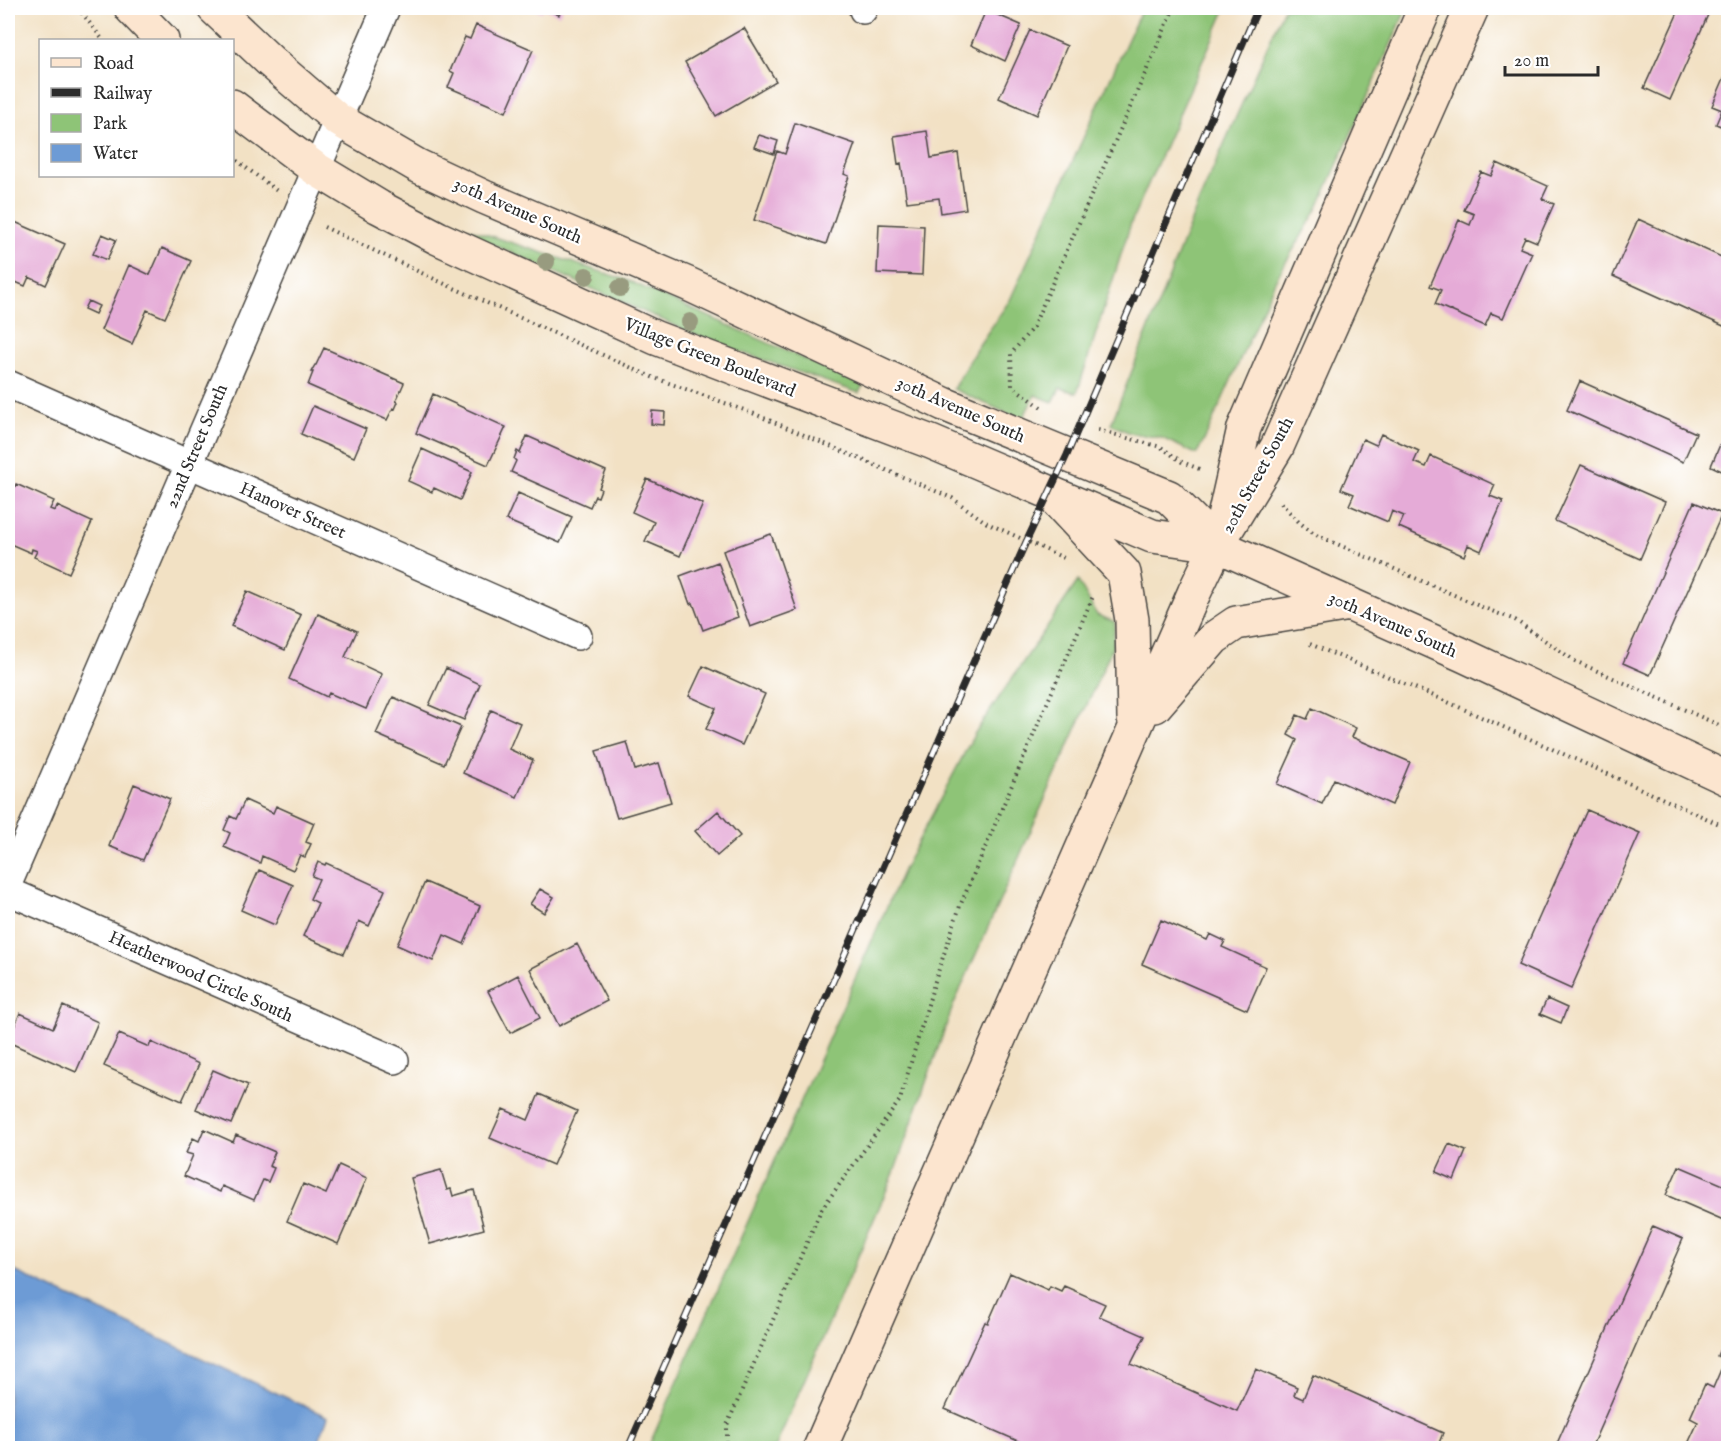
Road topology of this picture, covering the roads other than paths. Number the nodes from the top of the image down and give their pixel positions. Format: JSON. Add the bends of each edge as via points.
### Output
{"nodes":[{"id":1,"x":131,"y":8,"type":"edge"},
{"id":2,"x":214,"y":8,"type":"edge"},
{"id":3,"x":386,"y":8,"type":"edge"},
{"id":4,"x":1425,"y":8,"type":"edge"},
{"id":5,"x":1472,"y":8,"type":"edge"},
{"id":6,"x":161,"y":39,"type":"edge"},
{"id":7,"x":234,"y":108,"type":"edge"},
{"id":8,"x":337,"y":119,"type":"junction"},
{"id":9,"x":316,"y":169,"type":"junction"},
{"id":10,"x":8,"y":384,"type":"edge"},
{"id":11,"x":189,"y":463,"type":"junction"},
{"id":12,"x":1049,"y":493,"type":"junction"},
{"id":13,"x":1217,"y":545,"type":"junction"},
{"id":14,"x":1350,"y":604,"type":"junction"},
{"id":15,"x":578,"y":636,"type":"dead end"},
{"id":16,"x":1134,"y":730,"type":"junction"},
{"id":17,"x":1728,"y":779,"type":"edge"},
{"id":18,"x":8,"y":884,"type":"edge"},
{"id":19,"x":8,"y":891,"type":"edge"},
{"id":20,"x":395,"y":1060,"type":"dead end"},
{"id":21,"x":820,"y":1449,"type":"edge"}],
"edges":[{"from":1,"to":6,"type":"street"},
{"from":2,"to":8,"type":"street","name":"30th Avenue South"},
{"from":3,"to":8,"type":"street","name":"22nd Street South"},
{"from":4,"to":13,"type":"street","name":"20th Street South","via":[[1244,428]]},
{"from":5,"to":13,"type":"street","name":"20th Street South","via":[[1277,447]]},
{"from":7,"to":9,"type":"street","name":"Village Green Boulevard"},
{"from":8,"to":9,"type":"street","name":"22nd Street South"},
{"from":8,"to":13,"type":"street","name":"30th Avenue South","via":[[418,166],[688,284],[944,404],[1169,498]]},
{"from":9,"to":11,"type":"street","name":"22nd Street South"},
{"from":9,"to":12,"type":"street","name":"Village Green Boulevard","via":[[438,238],[656,338],[931,442]]},
{"from":10,"to":11,"type":"street","name":"Hanover Street"},
{"from":11,"to":15,"type":"street","name":"Hanover Street"},
{"from":11,"to":18,"type":"street","name":"22nd Street South"},
{"from":12,"to":13,"type":"street","name":"Village Green Boulevard","via":[[1152,536]]},
{"from":12,"to":16,"type":"street","via":[[1124,573],[1132,620]]},
{"from":13,"to":14,"type":"street","name":"30th Avenue South"},
{"from":13,"to":16,"type":"street"},
{"from":14,"to":16,"type":"street","via":[[1236,623],[1214,638]]},
{"from":14,"to":17,"type":"street","name":"30th Avenue South"},
{"from":16,"to":21,"type":"street"},
{"from":19,"to":20,"type":"street","name":"Heatherwood Circle South"}]}
